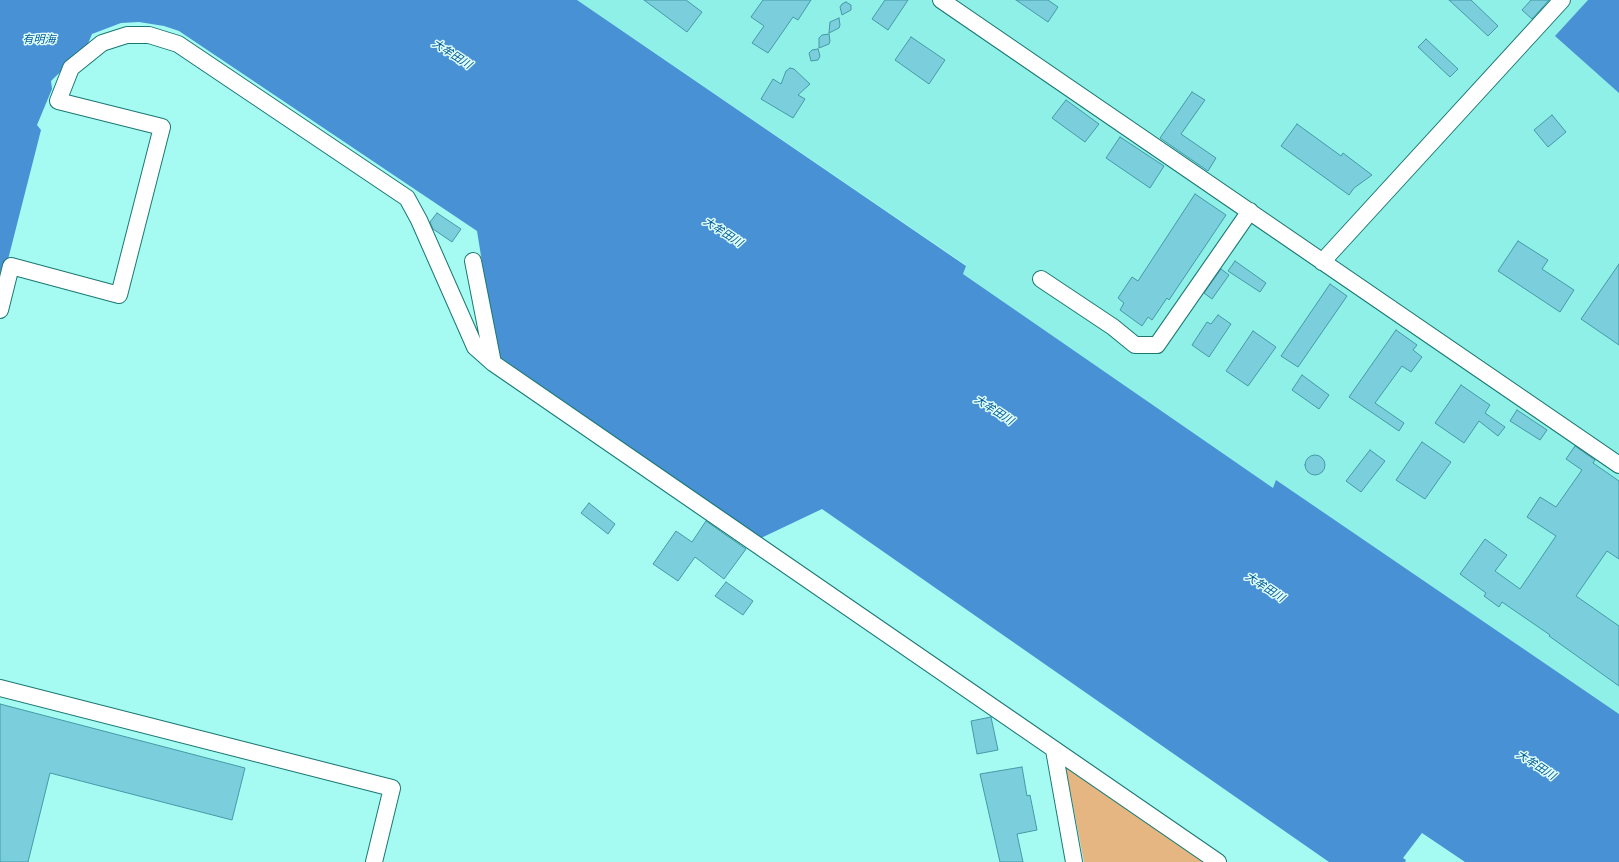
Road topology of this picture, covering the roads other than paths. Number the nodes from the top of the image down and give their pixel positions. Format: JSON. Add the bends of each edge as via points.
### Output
{"nodes":[{"id":1,"x":941,"y":0,"type":"edge"},
{"id":2,"x":1562,"y":0,"type":"edge"},
{"id":3,"x":1250,"y":211,"type":"junction"},
{"id":4,"x":473,"y":261,"type":"dead end"},
{"id":5,"x":1322,"y":262,"type":"junction"},
{"id":6,"x":1041,"y":279,"type":"dead end"},
{"id":7,"x":0,"y":310,"type":"edge"},
{"id":8,"x":493,"y":362,"type":"junction"},
{"id":9,"x":1619,"y":464,"type":"edge"},
{"id":10,"x":0,"y":688,"type":"edge"},
{"id":11,"x":1054,"y":750,"type":"junction"},
{"id":12,"x":374,"y":862,"type":"edge"},
{"id":13,"x":1074,"y":862,"type":"edge"},
{"id":14,"x":1218,"y":862,"type":"edge"}],
"edges":[{"from":1,"to":3,"type":"street"},
{"from":2,"to":5,"type":"street"},
{"from":3,"to":5,"type":"street"},
{"from":3,"to":6,"type":"street","via":[[1157,345],[1135,345],[1113,327]]},
{"from":4,"to":8,"type":"street"},
{"from":5,"to":9,"type":"street"},
{"from":7,"to":8,"type":"street","via":[[11,266],[119,295],[162,128],[58,101],[71,68],[102,43],[128,35],[149,35],[178,44],[407,198],[475,347]]},
{"from":8,"to":11,"type":"street"},
{"from":10,"to":12,"type":"street","via":[[392,788]]},
{"from":11,"to":13,"type":"street"},
{"from":11,"to":14,"type":"street"}]}
